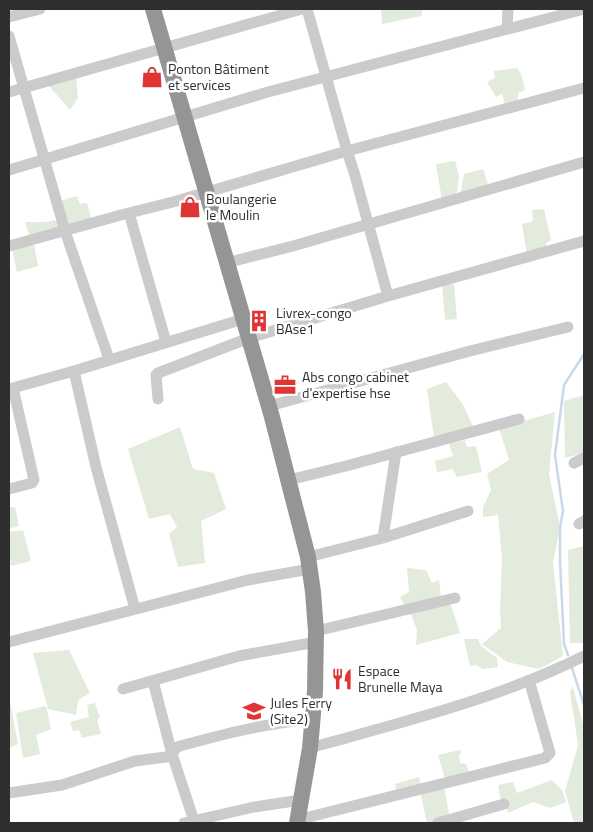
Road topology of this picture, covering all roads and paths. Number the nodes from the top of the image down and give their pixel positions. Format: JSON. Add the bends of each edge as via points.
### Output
{"nodes":[{"id":1,"x":40,"y":9,"type":"edge"},
{"id":2,"x":153,"y":9,"type":"edge"},
{"id":3,"x":302,"y":9,"type":"edge"},
{"id":4,"x":307,"y":9,"type":"edge"},
{"id":5,"x":508,"y":9,"type":"edge"},
{"id":6,"x":584,"y":9,"type":"edge"},
{"id":7,"x":9,"y":17,"type":"edge"},
{"id":8,"x":507,"y":29,"type":"junction"},
{"id":9,"x":9,"y":36,"type":"edge"},
{"id":10,"x":164,"y":48,"type":"junction"},
{"id":11,"x":326,"y":78,"type":"junction"},
{"id":12,"x":24,"y":87,"type":"junction"},
{"id":13,"x":584,"y":88,"type":"edge"},
{"id":14,"x":9,"y":92,"type":"edge"},
{"id":15,"x":184,"y":117,"type":"junction"},
{"id":16,"x":347,"y":151,"type":"junction"},
{"id":17,"x":45,"y":160,"type":"junction"},
{"id":18,"x":584,"y":162,"type":"edge"},
{"id":19,"x":9,"y":170,"type":"edge"},
{"id":20,"x":205,"y":192,"type":"junction"},
{"id":21,"x":129,"y":213,"type":"junction"},
{"id":22,"x":367,"y":224,"type":"junction"},
{"id":23,"x":65,"y":231,"type":"junction"},
{"id":24,"x":584,"y":241,"type":"edge"},
{"id":25,"x":9,"y":246,"type":"edge"},
{"id":26,"x":226,"y":263,"type":"junction"},
{"id":27,"x":388,"y":296,"type":"junction"},
{"id":28,"x":243,"y":319,"type":"junction"},
{"id":29,"x":568,"y":328,"type":"dead end"},
{"id":30,"x":249,"y":338,"type":"junction"},
{"id":31,"x":166,"y":342,"type":"junction"},
{"id":32,"x":109,"y":359,"type":"junction"},
{"id":33,"x":74,"y":371,"type":"junction"},
{"id":34,"x":11,"y":388,"type":"edge"},
{"id":35,"x":158,"y":399,"type":"dead end"},
{"id":36,"x":269,"y":406,"type":"junction"},
{"id":37,"x":519,"y":418,"type":"dead end"},
{"id":38,"x":396,"y":452,"type":"junction"},
{"id":39,"x":289,"y":480,"type":"junction"},
{"id":40,"x":9,"y":490,"type":"edge"},
{"id":41,"x":468,"y":511,"type":"dead end"},
{"id":42,"x":383,"y":538,"type":"junction"},
{"id":43,"x":309,"y":563,"type":"junction"},
{"id":44,"x":455,"y":598,"type":"dead end"},
{"id":45,"x":135,"y":609,"type":"junction"},
{"id":46,"x":316,"y":636,"type":"junction"},
{"id":47,"x":9,"y":642,"type":"edge"},
{"id":48,"x":584,"y":656,"type":"edge"},
{"id":49,"x":529,"y":680,"type":"junction"},
{"id":50,"x":153,"y":681,"type":"junction"},
{"id":51,"x":123,"y":689,"type":"dead end"},
{"id":52,"x":312,"y":719,"type":"junction"},
{"id":53,"x":310,"y":748,"type":"junction"},
{"id":54,"x":172,"y":754,"type":"junction"},
{"id":55,"x":9,"y":793,"type":"edge"},
{"id":56,"x":301,"y":800,"type":"junction"},
{"id":57,"x":504,"y":804,"type":"dead end"},
{"id":58,"x":189,"y":822,"type":"edge"},
{"id":59,"x":297,"y":822,"type":"edge"},
{"id":60,"x":438,"y":823,"type":"edge"}],
"edges":[{"from":1,"to":7,"type":"street"},
{"from":2,"to":10,"type":"highway"},
{"from":3,"to":10,"type":"street"},
{"from":4,"to":11,"type":"street"},
{"from":5,"to":8,"type":"street"},
{"from":6,"to":8,"type":"street"},
{"from":8,"to":11,"type":"street"},
{"from":9,"to":12,"type":"street"},
{"from":10,"to":12,"type":"street"},
{"from":10,"to":15,"type":"highway"},
{"from":11,"to":15,"type":"street"},
{"from":11,"to":16,"type":"street"},
{"from":12,"to":14,"type":"street"},
{"from":12,"to":17,"type":"street"},
{"from":13,"to":16,"type":"street"},
{"from":15,"to":17,"type":"street"},
{"from":15,"to":20,"type":"highway"},
{"from":16,"to":20,"type":"street"},
{"from":16,"to":22,"type":"street"},
{"from":17,"to":19,"type":"street"},
{"from":17,"to":23,"type":"street"},
{"from":18,"to":22,"type":"street"},
{"from":20,"to":21,"type":"street"},
{"from":20,"to":26,"type":"highway"},
{"from":21,"to":23,"type":"street"},
{"from":21,"to":31,"type":"street"},
{"from":22,"to":26,"type":"street"},
{"from":22,"to":27,"type":"street"},
{"from":23,"to":25,"type":"street"},
{"from":23,"to":32,"type":"street"},
{"from":24,"to":27,"type":"street"},
{"from":26,"to":28,"type":"highway"},
{"from":27,"to":30,"type":"street"},
{"from":28,"to":30,"type":"highway"},
{"from":28,"to":31,"type":"street"},
{"from":29,"to":36,"type":"street"},
{"from":30,"to":35,"type":"street","via":[[158,373]]},
{"from":30,"to":36,"type":"highway"},
{"from":31,"to":32,"type":"street"},
{"from":32,"to":33,"type":"street"},
{"from":33,"to":34,"type":"street"},
{"from":33,"to":45,"type":"street","via":[[96,467]]},
{"from":34,"to":40,"type":"street","via":[[34,480]]},
{"from":36,"to":39,"type":"highway"},
{"from":37,"to":38,"type":"street"},
{"from":38,"to":39,"type":"street"},
{"from":38,"to":42,"type":"street"},
{"from":39,"to":43,"type":"highway"},
{"from":41,"to":42,"type":"street"},
{"from":42,"to":43,"type":"street"},
{"from":43,"to":45,"type":"street"},
{"from":43,"to":46,"type":"highway"},
{"from":44,"to":46,"type":"street"},
{"from":45,"to":47,"type":"street"},
{"from":46,"to":50,"type":"street"},
{"from":46,"to":52,"type":"highway"},
{"from":48,"to":49,"type":"street"},
{"from":49,"to":53,"type":"street","via":[[431,714]]},
{"from":49,"to":59,"type":"street","via":[[550,753],[545,758]]},
{"from":50,"to":51,"type":"street"},
{"from":50,"to":54,"type":"street"},
{"from":52,"to":53,"type":"highway"},
{"from":52,"to":54,"type":"street","via":[[280,722],[220,735],[180,746]]},
{"from":53,"to":56,"type":"highway"},
{"from":54,"to":55,"type":"street","via":[[135,761],[62,785]]},
{"from":54,"to":58,"type":"street"},
{"from":56,"to":58,"type":"street"},
{"from":56,"to":59,"type":"highway"},
{"from":57,"to":60,"type":"street"}]}
